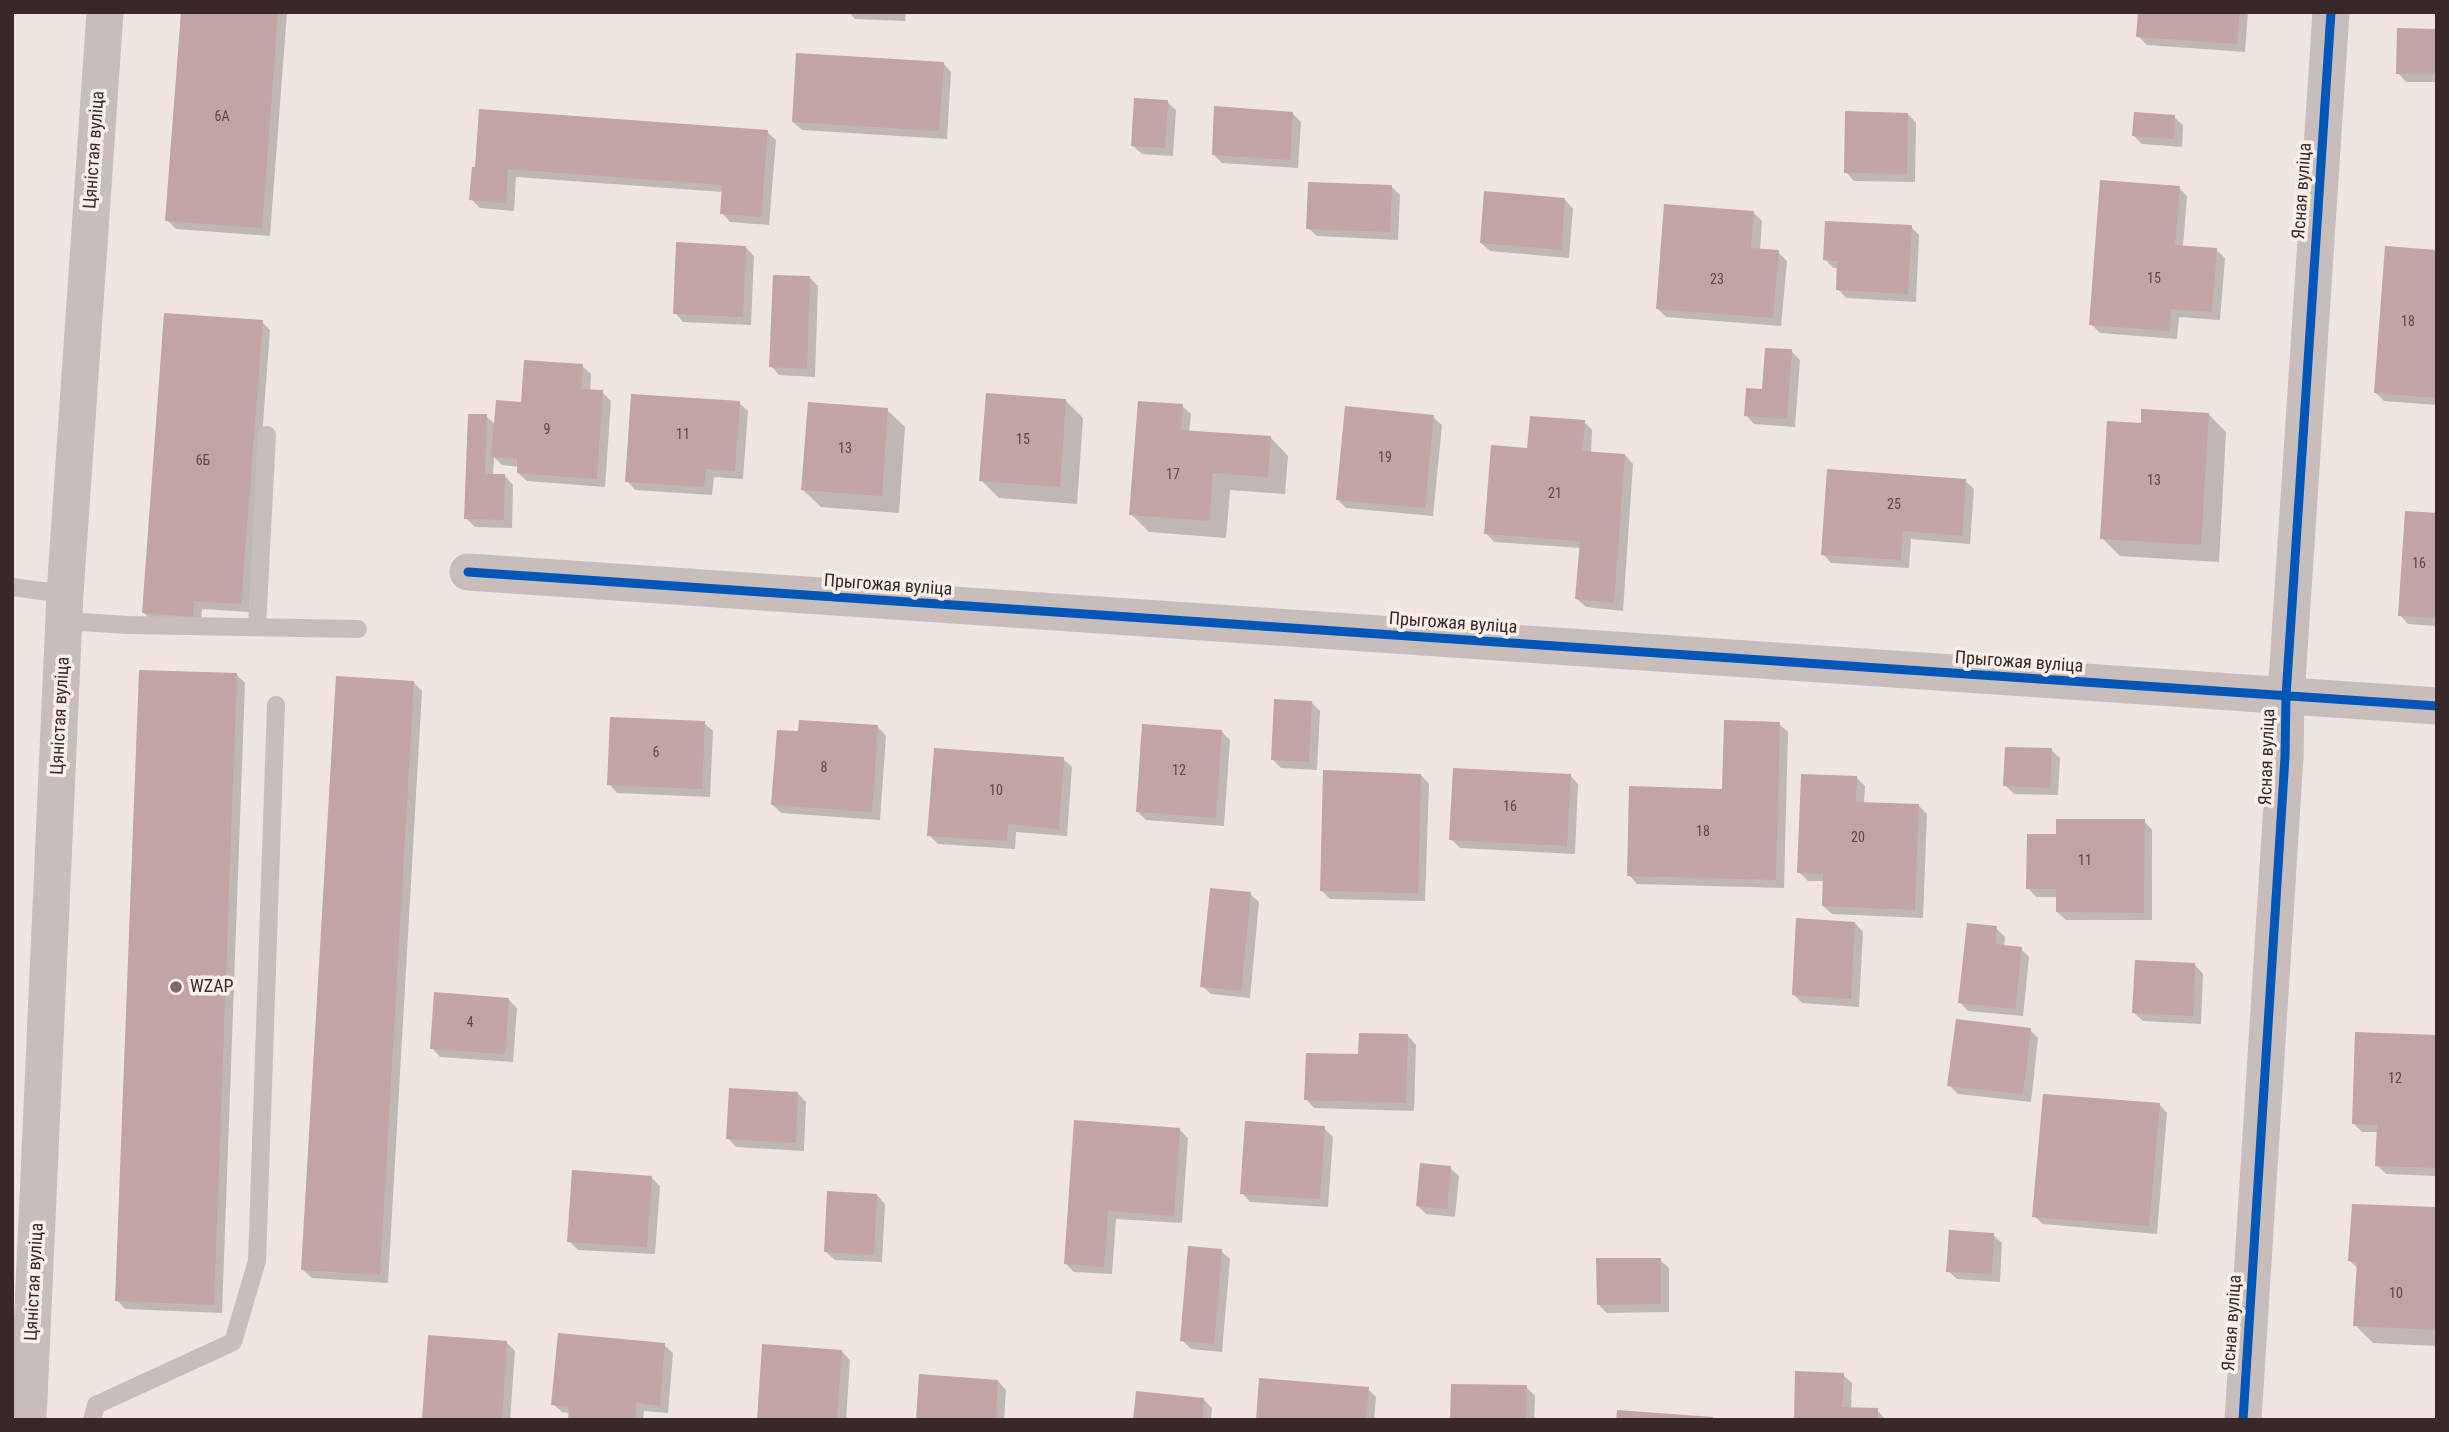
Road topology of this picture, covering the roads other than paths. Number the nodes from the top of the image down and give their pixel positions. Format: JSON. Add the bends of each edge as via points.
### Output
{"nodes":[{"id":1,"x":105,"y":12,"type":"edge"},
{"id":2,"x":2331,"y":12,"type":"edge"},
{"id":3,"x":267,"y":435,"type":"dead end"},
{"id":4,"x":468,"y":572,"type":"dead end"},
{"id":5,"x":12,"y":587,"type":"edge"},
{"id":6,"x":65,"y":607,"type":"junction"},
{"id":7,"x":257,"y":627,"type":"junction"},
{"id":8,"x":359,"y":629,"type":"dead end"},
{"id":9,"x":2286,"y":696,"type":"junction"},
{"id":10,"x":276,"y":705,"type":"dead end"},
{"id":11,"x":2437,"y":706,"type":"edge"},
{"id":12,"x":28,"y":1420,"type":"edge"},
{"id":13,"x":92,"y":1420,"type":"edge"},
{"id":14,"x":2243,"y":1420,"type":"edge"}],
"edges":[{"from":1,"to":6,"type":"street","name":"Цяністая вуліца"},
{"from":2,"to":9,"type":"street","name":"Ясная вуліца"},
{"from":3,"to":7,"type":"lane"},
{"from":4,"to":9,"type":"street","name":"Прыгожая вуліца"},
{"from":5,"to":6,"type":"lane"},
{"from":6,"to":7,"type":"lane","via":[[128,625]]},
{"from":6,"to":12,"type":"street","name":"Цяністая вуліца"},
{"from":7,"to":8,"type":"lane"},
{"from":9,"to":11,"type":"street","name":"Прыгожая вуліца"},
{"from":9,"to":14,"type":"street","name":"Ясная вуліца"},
{"from":10,"to":13,"type":"lane","via":[[257,1261],[233,1342],[96,1405]]}]}
